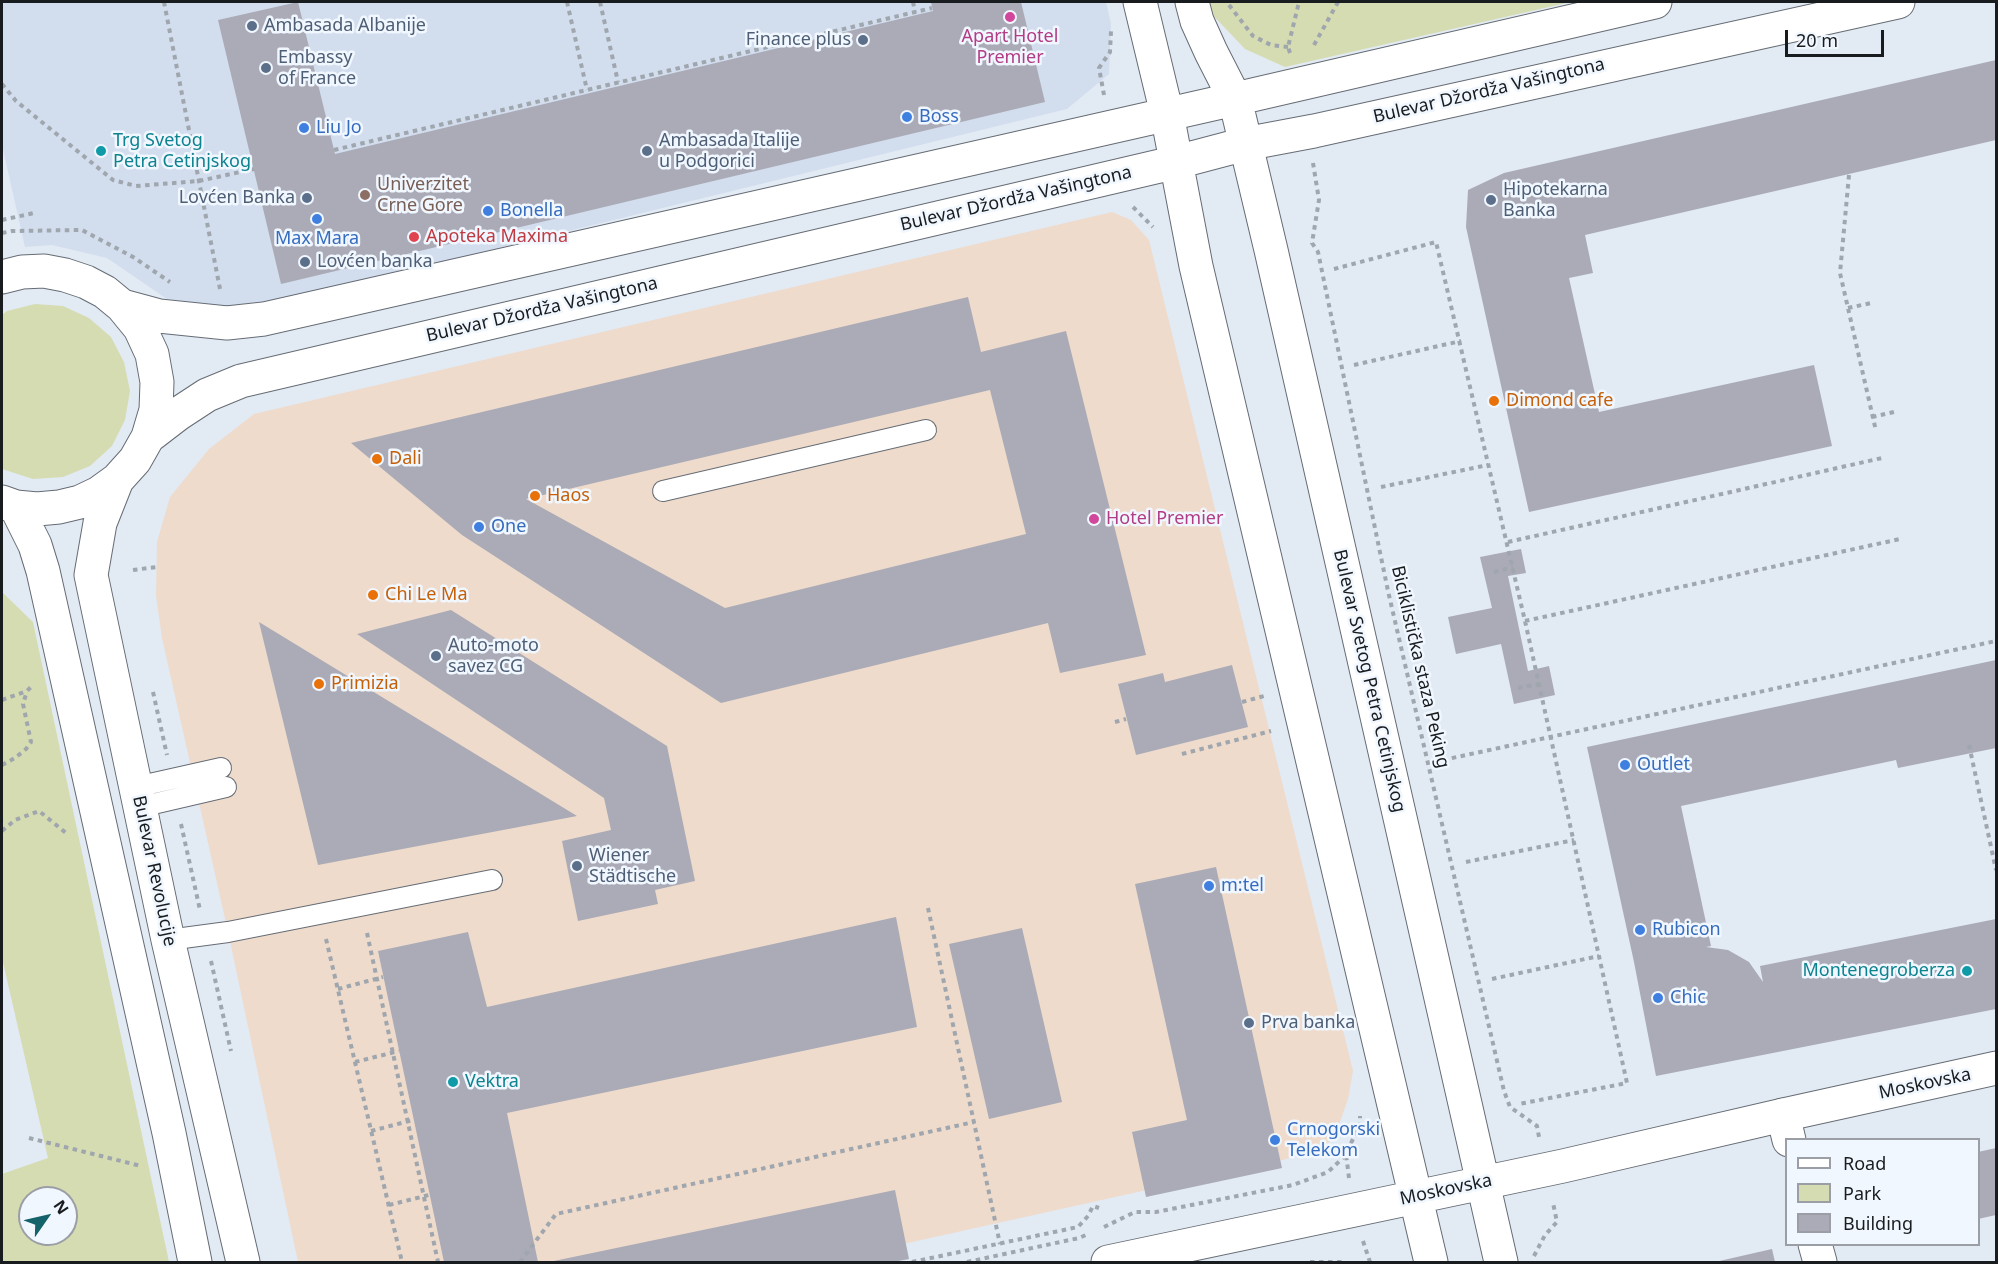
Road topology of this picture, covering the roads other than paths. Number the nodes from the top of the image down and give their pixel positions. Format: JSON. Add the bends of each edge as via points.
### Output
{"nodes":[{"id":1,"x":1140,"y":2,"type":"edge"},
{"id":2,"x":1192,"y":2,"type":"edge"},
{"id":3,"x":1655,"y":2,"type":"edge"},
{"id":4,"x":1898,"y":2,"type":"edge"},
{"id":5,"x":1235,"y":99,"type":"junction"},
{"id":6,"x":1167,"y":114,"type":"junction"},
{"id":7,"x":1245,"y":144,"type":"junction"},
{"id":8,"x":1177,"y":162,"type":"junction"},
{"id":9,"x":2,"y":277,"type":"edge"},
{"id":10,"x":122,"y":306,"type":"junction"},
{"id":11,"x":926,"y":430,"type":"dead end"},
{"id":12,"x":148,"y":437,"type":"junction"},
{"id":13,"x":117,"y":480,"type":"junction"},
{"id":14,"x":663,"y":491,"type":"dead end"},
{"id":15,"x":9,"y":504,"type":"edge"},
{"id":16,"x":221,"y":768,"type":"dead end"},
{"id":17,"x":226,"y":787,"type":"dead end"},
{"id":18,"x":138,"y":797,"type":"junction"},
{"id":19,"x":492,"y":880,"type":"dead end"},
{"id":20,"x":168,"y":940,"type":"junction"},
{"id":21,"x":1996,"y":1068,"type":"edge"},
{"id":22,"x":1786,"y":1127,"type":"edge"},
{"id":23,"x":1483,"y":1182,"type":"junction"},
{"id":24,"x":1416,"y":1196,"type":"junction"},
{"id":25,"x":1815,"y":1246,"type":"edge"},
{"id":26,"x":1110,"y":1262,"type":"edge"},
{"id":27,"x":1517,"y":1262,"type":"edge"},
{"id":28,"x":195,"y":1263,"type":"edge"},
{"id":29,"x":243,"y":1263,"type":"edge"},
{"id":30,"x":1431,"y":1263,"type":"edge"},
{"id":31,"x":1820,"y":1263,"type":"edge"}],
"edges":[{"from":1,"to":6,"type":"main road"},
{"from":2,"to":5,"type":"main road","name":"Bulevar Svetog Petra Cetinjskog","via":[[1197,21]]},
{"from":3,"to":5,"type":"main road"},
{"from":4,"to":7,"type":"main road","name":"Bulevar Džordža Vašingtona"},
{"from":5,"to":6,"type":"main road"},
{"from":5,"to":7,"type":"main road","name":"Bulevar Svetog Petra Cetinjskog"},
{"from":6,"to":8,"type":"main road"},
{"from":6,"to":10,"type":"main road","via":[[264,319],[227,323],[159,316]]},
{"from":7,"to":8,"type":"main road","name":"Bulevar Džordža Vašingtona"},
{"from":7,"to":23,"type":"main road","name":"Bulevar Svetog Petra Cetinjskog"},
{"from":8,"to":12,"type":"main road","name":"Bulevar Džordža Vašingtona","via":[[241,381],[207,395]]},
{"from":8,"to":24,"type":"main road","via":[[1196,266]]},
{"from":9,"to":10,"type":"main road","via":[[44,271],[66,275],[105,292]]},
{"from":10,"to":12,"type":"main road","via":[[140,328],[152,354],[156,410]]},
{"from":11,"to":14,"type":"lane"},
{"from":12,"to":13,"type":"main road"},
{"from":13,"to":15,"type":"main road","via":[[80,502],[59,507],[37,509]]},
{"from":13,"to":18,"type":"main road","name":"Bulevar Revolucije","via":[[100,523],[91,575]]},
{"from":15,"to":28,"type":"main road","via":[[35,545],[43,571]]},
{"from":16,"to":18,"type":"lane","via":[[172,779]]},
{"from":17,"to":18,"type":"lane","via":[[176,799]]},
{"from":18,"to":20,"type":"main road","name":"Bulevar Revolucije"},
{"from":19,"to":20,"type":"lane"},
{"from":20,"to":29,"type":"main road","name":"Bulevar Revolucije"},
{"from":21,"to":22,"type":"main road","name":"Moskovska"},
{"from":22,"to":23,"type":"main road","name":"Moskovska"},
{"from":23,"to":24,"type":"main road","name":"Moskovska"},
{"from":23,"to":27,"type":"main road","name":"Bulevar Svetog Petra Cetinjskog"},
{"from":24,"to":26,"type":"main road","name":"Moskovska"},
{"from":24,"to":30,"type":"main road"},
{"from":25,"to":31,"type":"main road"}]}
